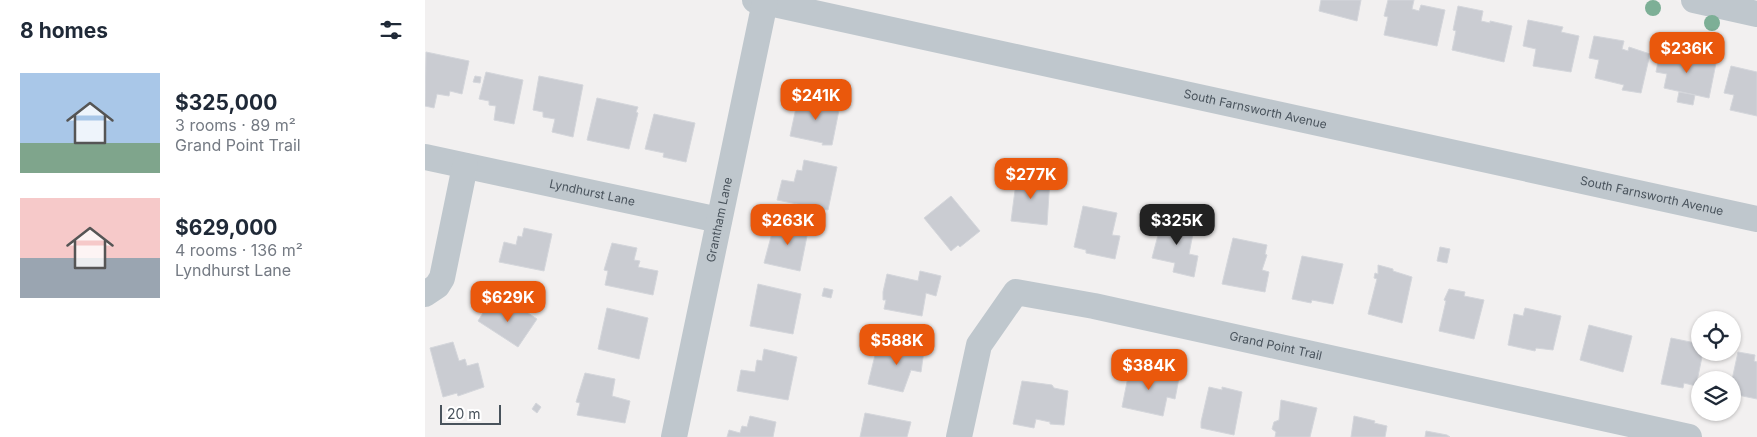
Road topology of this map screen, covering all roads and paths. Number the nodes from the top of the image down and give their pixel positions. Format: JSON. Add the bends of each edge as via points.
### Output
{"nodes":[{"id":1,"x":1694,"y":0,"type":"edge"},
{"id":2,"x":760,"y":1,"type":"edge"},
{"id":3,"x":1757,"y":14,"type":"edge"},
{"id":4,"x":425,"y":157,"type":"edge"},
{"id":5,"x":465,"y":166,"type":"junction"},
{"id":6,"x":1757,"y":219,"type":"edge"},
{"id":7,"x":719,"y":220,"type":"junction"},
{"id":8,"x":425,"y":294,"type":"edge"},
{"id":9,"x":674,"y":437,"type":"edge"},
{"id":10,"x":959,"y":437,"type":"edge"},
{"id":11,"x":1689,"y":437,"type":"edge"}],
"edges":[{"from":1,"to":3,"type":"street"},
{"from":2,"to":6,"type":"street","name":"South Farnsworth Avenue"},
{"from":2,"to":7,"type":"street","name":"Grantham Lane"},
{"from":4,"to":5,"type":"street","name":"Lyndhurst Lane"},
{"from":5,"to":7,"type":"street","name":"Lyndhurst Lane"},
{"from":5,"to":8,"type":"street","via":[[442,278]]},
{"from":7,"to":9,"type":"street","name":"Grantham Lane"},
{"from":10,"to":11,"type":"street","name":"Grand Point Trail","via":[[979,345],[1016,292],[1095,306]]}]}
